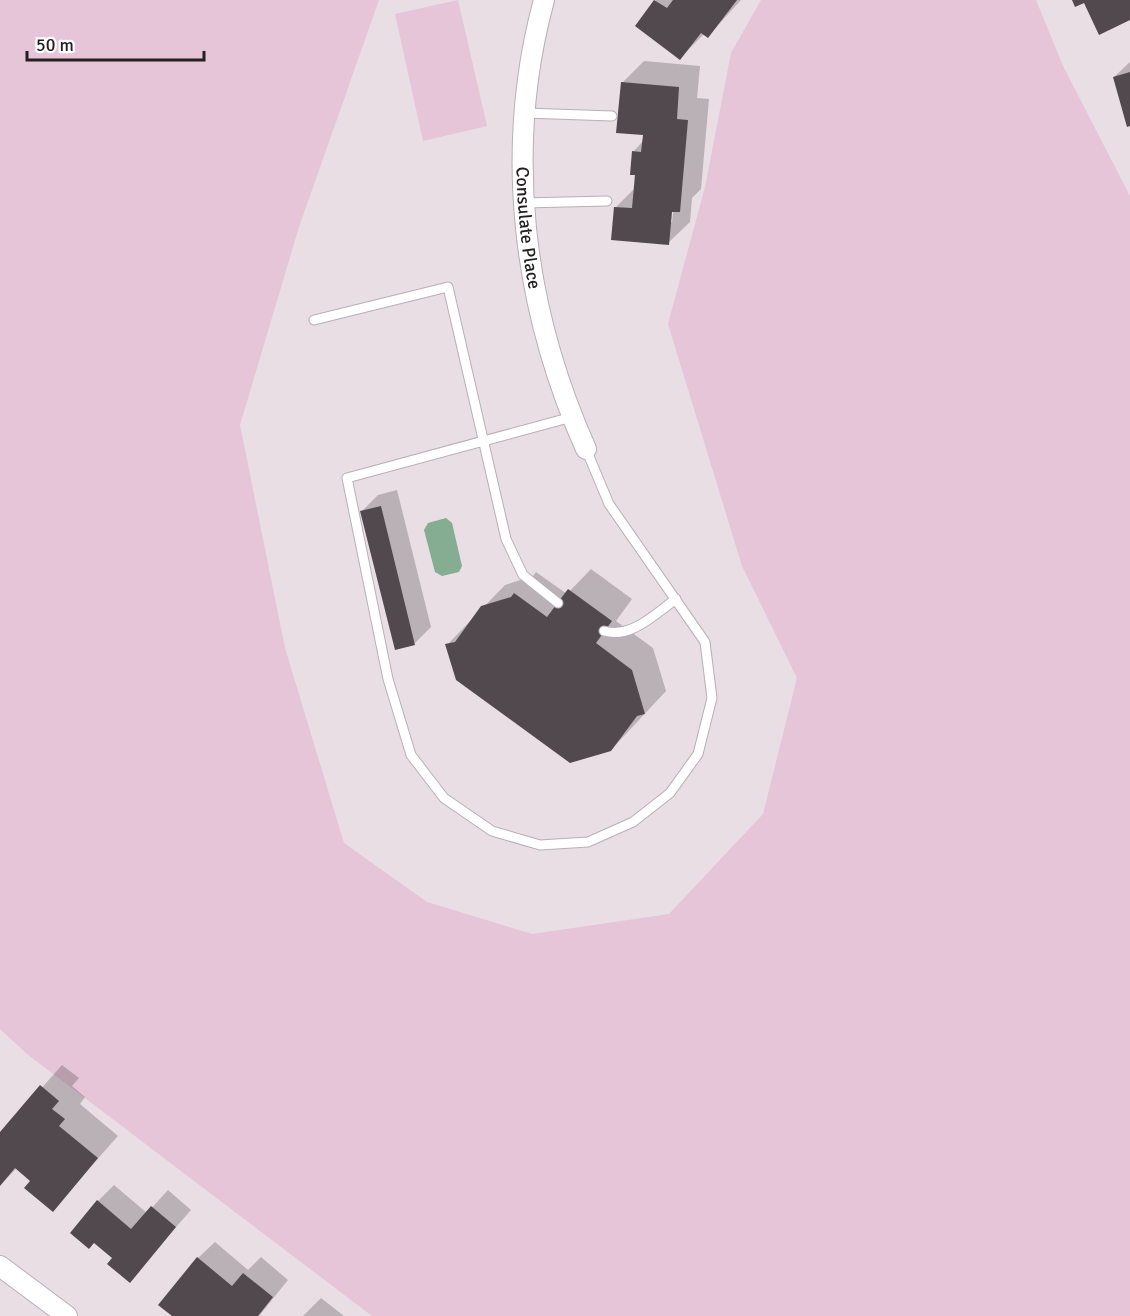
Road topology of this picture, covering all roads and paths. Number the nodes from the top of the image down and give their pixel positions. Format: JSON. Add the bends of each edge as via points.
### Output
{"nodes":[{"id":1,"x":544,"y":0,"type":"edge"},
{"id":2,"x":525,"y":112,"type":"junction"},
{"id":3,"x":612,"y":116,"type":"dead end"},
{"id":4,"x":607,"y":201,"type":"dead end"},
{"id":5,"x":523,"y":203,"type":"junction"},
{"id":6,"x":314,"y":320,"type":"dead end"},
{"id":7,"x":572,"y":417,"type":"junction"},
{"id":8,"x":485,"y":438,"type":"junction"},
{"id":9,"x":586,"y":449,"type":"joint"},
{"id":10,"x":676,"y":599,"type":"junction"},
{"id":11,"x":558,"y":603,"type":"dead end"},
{"id":12,"x":604,"y":631,"type":"dead end"},
{"id":13,"x":0,"y":1266,"type":"edge"},
{"id":14,"x":67,"y":1316,"type":"edge"}],
"edges":[{"from":1,"to":2,"type":"street","name":"Consulate Place"},
{"from":2,"to":3,"type":"lane"},
{"from":2,"to":5,"type":"street","name":"Consulate Place"},
{"from":4,"to":5,"type":"lane"},
{"from":5,"to":7,"type":"street","name":"Consulate Place","via":[[538,315]]},
{"from":6,"to":8,"type":"lane","via":[[448,287]]},
{"from":7,"to":8,"type":"lane"},
{"from":7,"to":9,"type":"street","name":"Consulate Place"},
{"from":8,"to":10,"type":"lane","via":[[347,477],[388,679],[411,755],[444,798],[492,831],[540,845],[588,842],[633,822],[670,793],[698,753],[712,698],[705,642]]},
{"from":8,"to":11,"type":"lane","via":[[506,538],[523,575]]},
{"from":9,"to":10,"type":"lane","via":[[609,504]]},
{"from":10,"to":12,"type":"lane","via":[[634,629],[614,634]]},
{"from":13,"to":14,"type":"street"}]}
